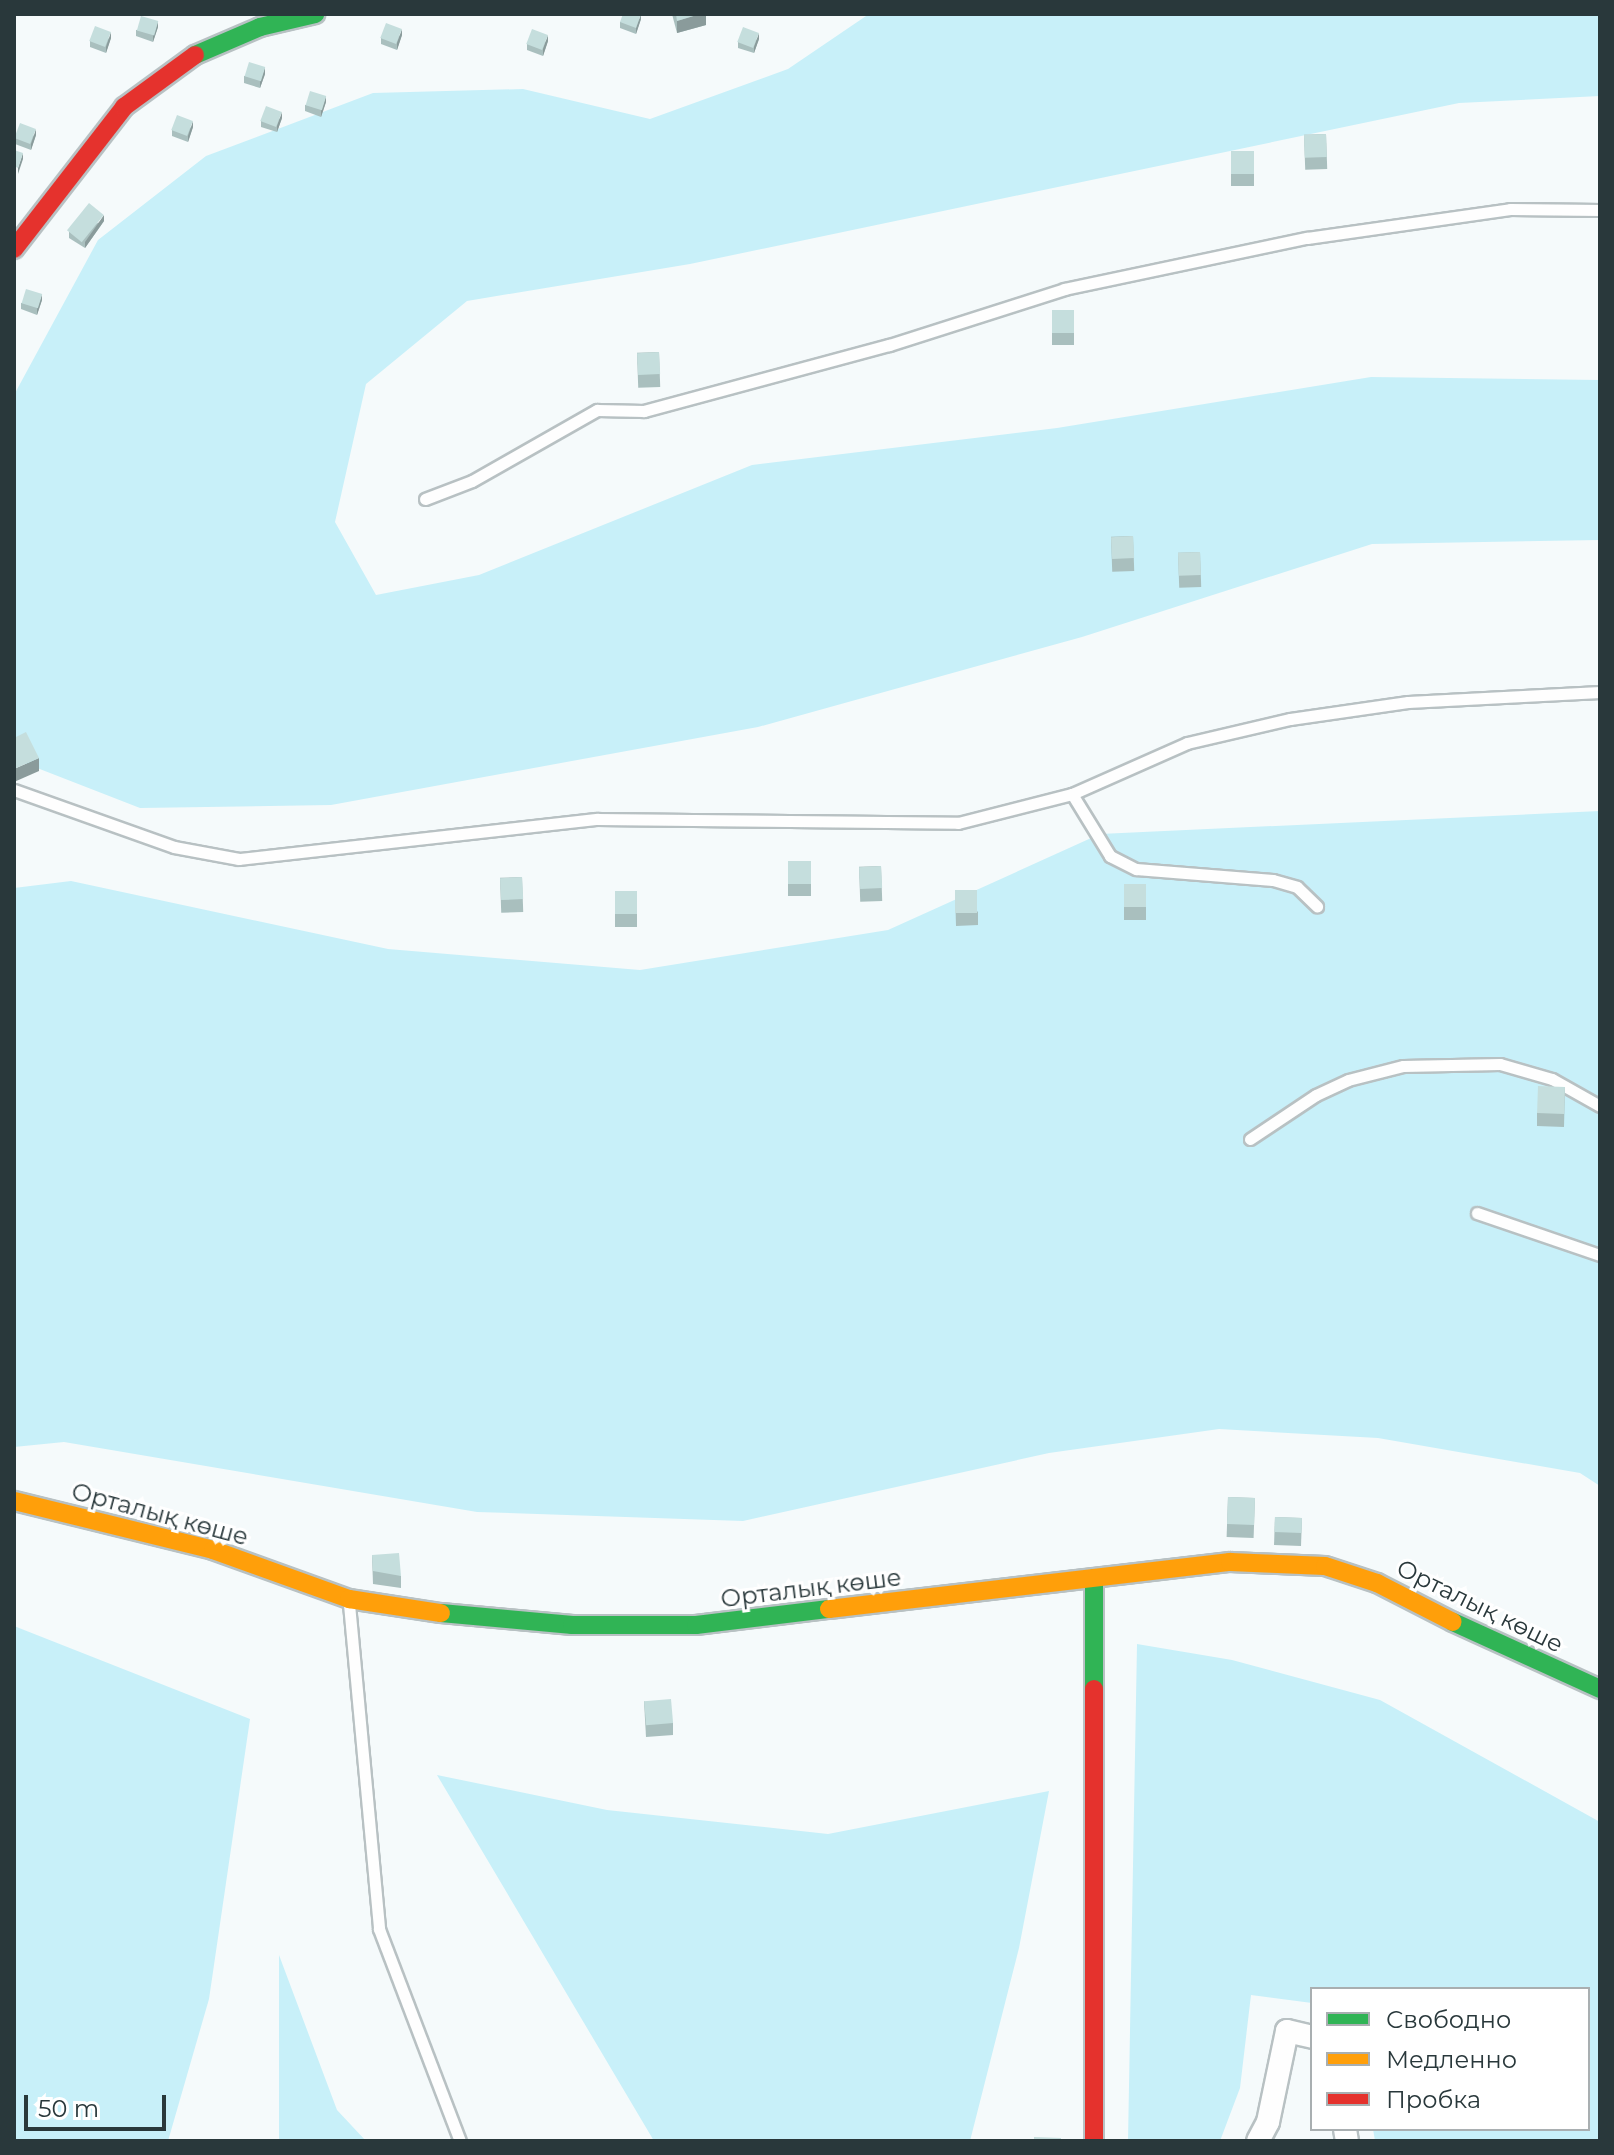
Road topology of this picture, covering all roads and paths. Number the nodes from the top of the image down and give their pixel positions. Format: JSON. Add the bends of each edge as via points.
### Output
{"nodes":[{"id":1,"x":315,"y":14,"type":"edge"},
{"id":2,"x":1600,"y":210,"type":"edge"},
{"id":3,"x":14,"y":249,"type":"edge"},
{"id":4,"x":425,"y":499,"type":"dead end"},
{"id":5,"x":1600,"y":692,"type":"edge"},
{"id":6,"x":14,"y":790,"type":"edge"},
{"id":7,"x":1072,"y":794,"type":"junction"},
{"id":8,"x":1317,"y":906,"type":"dead end"},
{"id":9,"x":1600,"y":1106,"type":"edge"},
{"id":10,"x":1250,"y":1139,"type":"dead end"},
{"id":11,"x":1477,"y":1213,"type":"dead end"},
{"id":12,"x":1600,"y":1255,"type":"edge"},
{"id":13,"x":14,"y":1501,"type":"edge"},
{"id":14,"x":1094,"y":1578,"type":"junction"},
{"id":15,"x":349,"y":1599,"type":"junction"},
{"id":16,"x":1600,"y":1689,"type":"edge"},
{"id":17,"x":1310,"y":2037,"type":"edge"},
{"id":18,"x":460,"y":2141,"type":"edge"},
{"id":19,"x":1094,"y":2141,"type":"edge"},
{"id":20,"x":1258,"y":2141,"type":"edge"}],
"edges":[{"from":1,"to":3,"type":"street","via":[[260,27],[183,60],[124,107]]},
{"from":2,"to":4,"type":"lane","via":[[1510,209],[1339,233],[1064,289],[889,345],[644,411],[597,410],[472,481]]},
{"from":5,"to":7,"type":"lane","via":[[1408,702],[1290,719],[1187,743]]},
{"from":6,"to":7,"type":"lane","via":[[174,847],[239,859],[597,819],[958,823]]},
{"from":7,"to":8,"type":"lane","via":[[1110,856],[1136,869],[1273,880],[1297,887]]},
{"from":9,"to":10,"type":"lane","via":[[1552,1079],[1500,1064],[1403,1066],[1348,1080],[1316,1095]]},
{"from":11,"to":12,"type":"lane"},
{"from":13,"to":15,"type":"street","name":"Орталық көше","via":[[213,1550]]},
{"from":14,"to":15,"type":"street","name":"Орталық көше","via":[[696,1625],[483,1620]]},
{"from":14,"to":16,"type":"street","name":"Орталық көше","via":[[1230,1562],[1325,1566],[1377,1583],[1510,1652]]},
{"from":14,"to":19,"type":"street"},
{"from":15,"to":18,"type":"lane","via":[[379,1929]]},
{"from":17,"to":20,"type":"street","via":[[1287,2031],[1268,2122]]}]}
